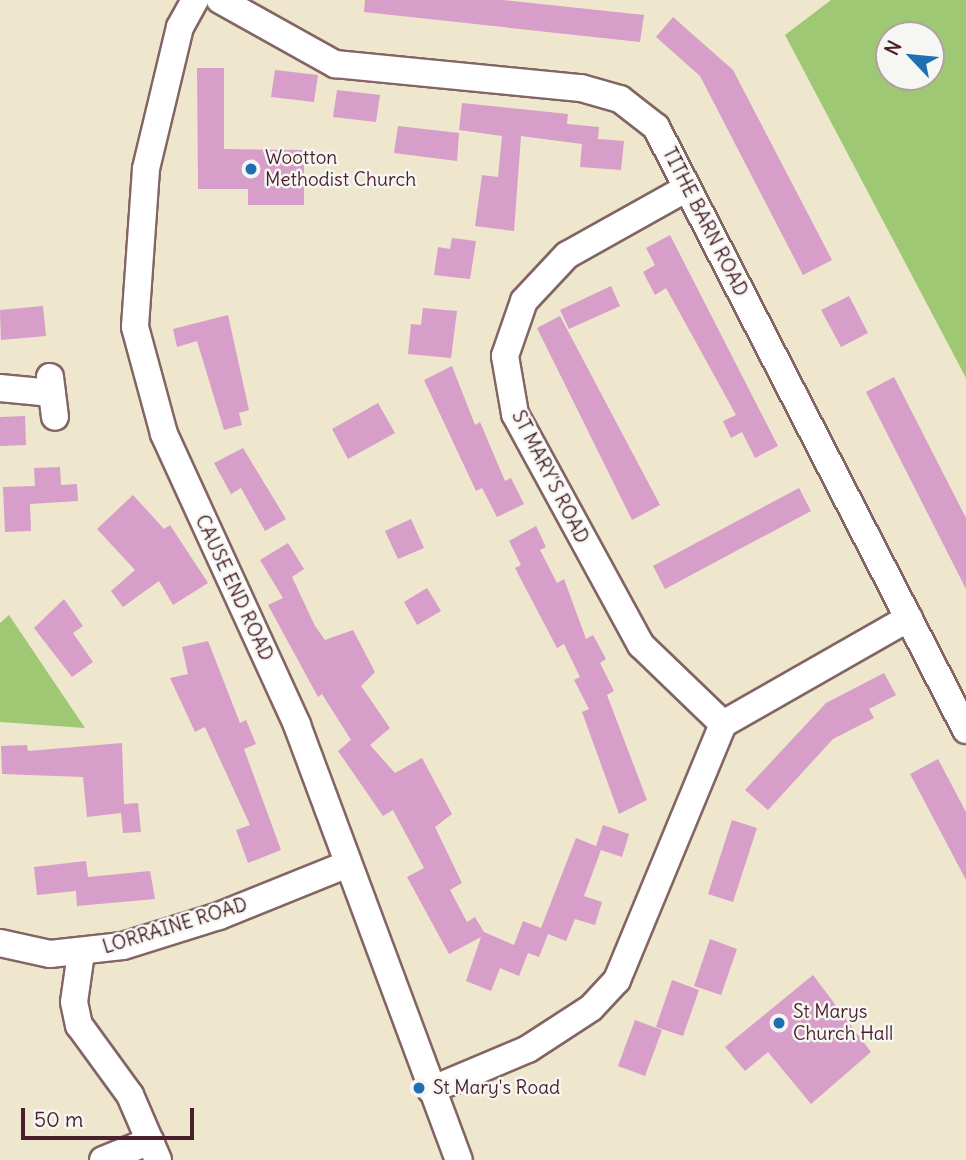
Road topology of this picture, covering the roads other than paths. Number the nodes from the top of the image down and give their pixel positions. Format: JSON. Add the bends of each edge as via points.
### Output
{"nodes":[{"id":1,"x":195,"y":0,"type":"edge"},
{"id":2,"x":220,"y":0,"type":"edge"},
{"id":3,"x":687,"y":188,"type":"junction"},
{"id":4,"x":0,"y":388,"type":"edge"},
{"id":5,"x":52,"y":395,"type":"dead end"},
{"id":6,"x":909,"y":618,"type":"junction"},
{"id":7,"x":723,"y":724,"type":"junction"},
{"id":8,"x":966,"y":730,"type":"edge"},
{"id":9,"x":345,"y":865,"type":"junction"},
{"id":10,"x":0,"y":943,"type":"edge"},
{"id":11,"x":81,"y":953,"type":"junction"},
{"id":12,"x":431,"y":1090,"type":"junction"},
{"id":13,"x":154,"y":1151,"type":"edge"},
{"id":14,"x":103,"y":1160,"type":"edge"},
{"id":15,"x":459,"y":1160,"type":"edge"}],
"edges":[{"from":1,"to":9,"type":"street","name":"CAUSE END ROAD","via":[[180,27],[146,169],[135,327],[164,435],[297,725]]},
{"from":2,"to":3,"type":"street","name":"TITHE BARN ROAD","via":[[335,64],[581,89],[620,99],[656,127]]},
{"from":3,"to":6,"type":"street","name":"TITHE BARN ROAD"},
{"from":3,"to":7,"type":"street","name":"ST MARY'S ROAD","via":[[567,255],[524,300],[505,356],[515,414],[612,597],[641,645]]},
{"from":4,"to":5,"type":"street"},
{"from":6,"to":7,"type":"street"},
{"from":6,"to":8,"type":"street","name":"TITHE BARN ROAD"},
{"from":7,"to":12,"type":"street","via":[[617,980],[591,1008],[528,1049]]},
{"from":9,"to":11,"type":"street","name":"LORRAINE ROAD","via":[[219,916]]},
{"from":9,"to":12,"type":"street","name":"CAUSE END ROAD"},
{"from":10,"to":11,"type":"street","name":"LORRAINE ROAD","via":[[50,954]]},
{"from":11,"to":13,"type":"street","via":[[74,1002],[79,1025],[130,1095]]},
{"from":12,"to":15,"type":"street","name":"CAUSE END ROAD"},
{"from":13,"to":14,"type":"street"}]}
